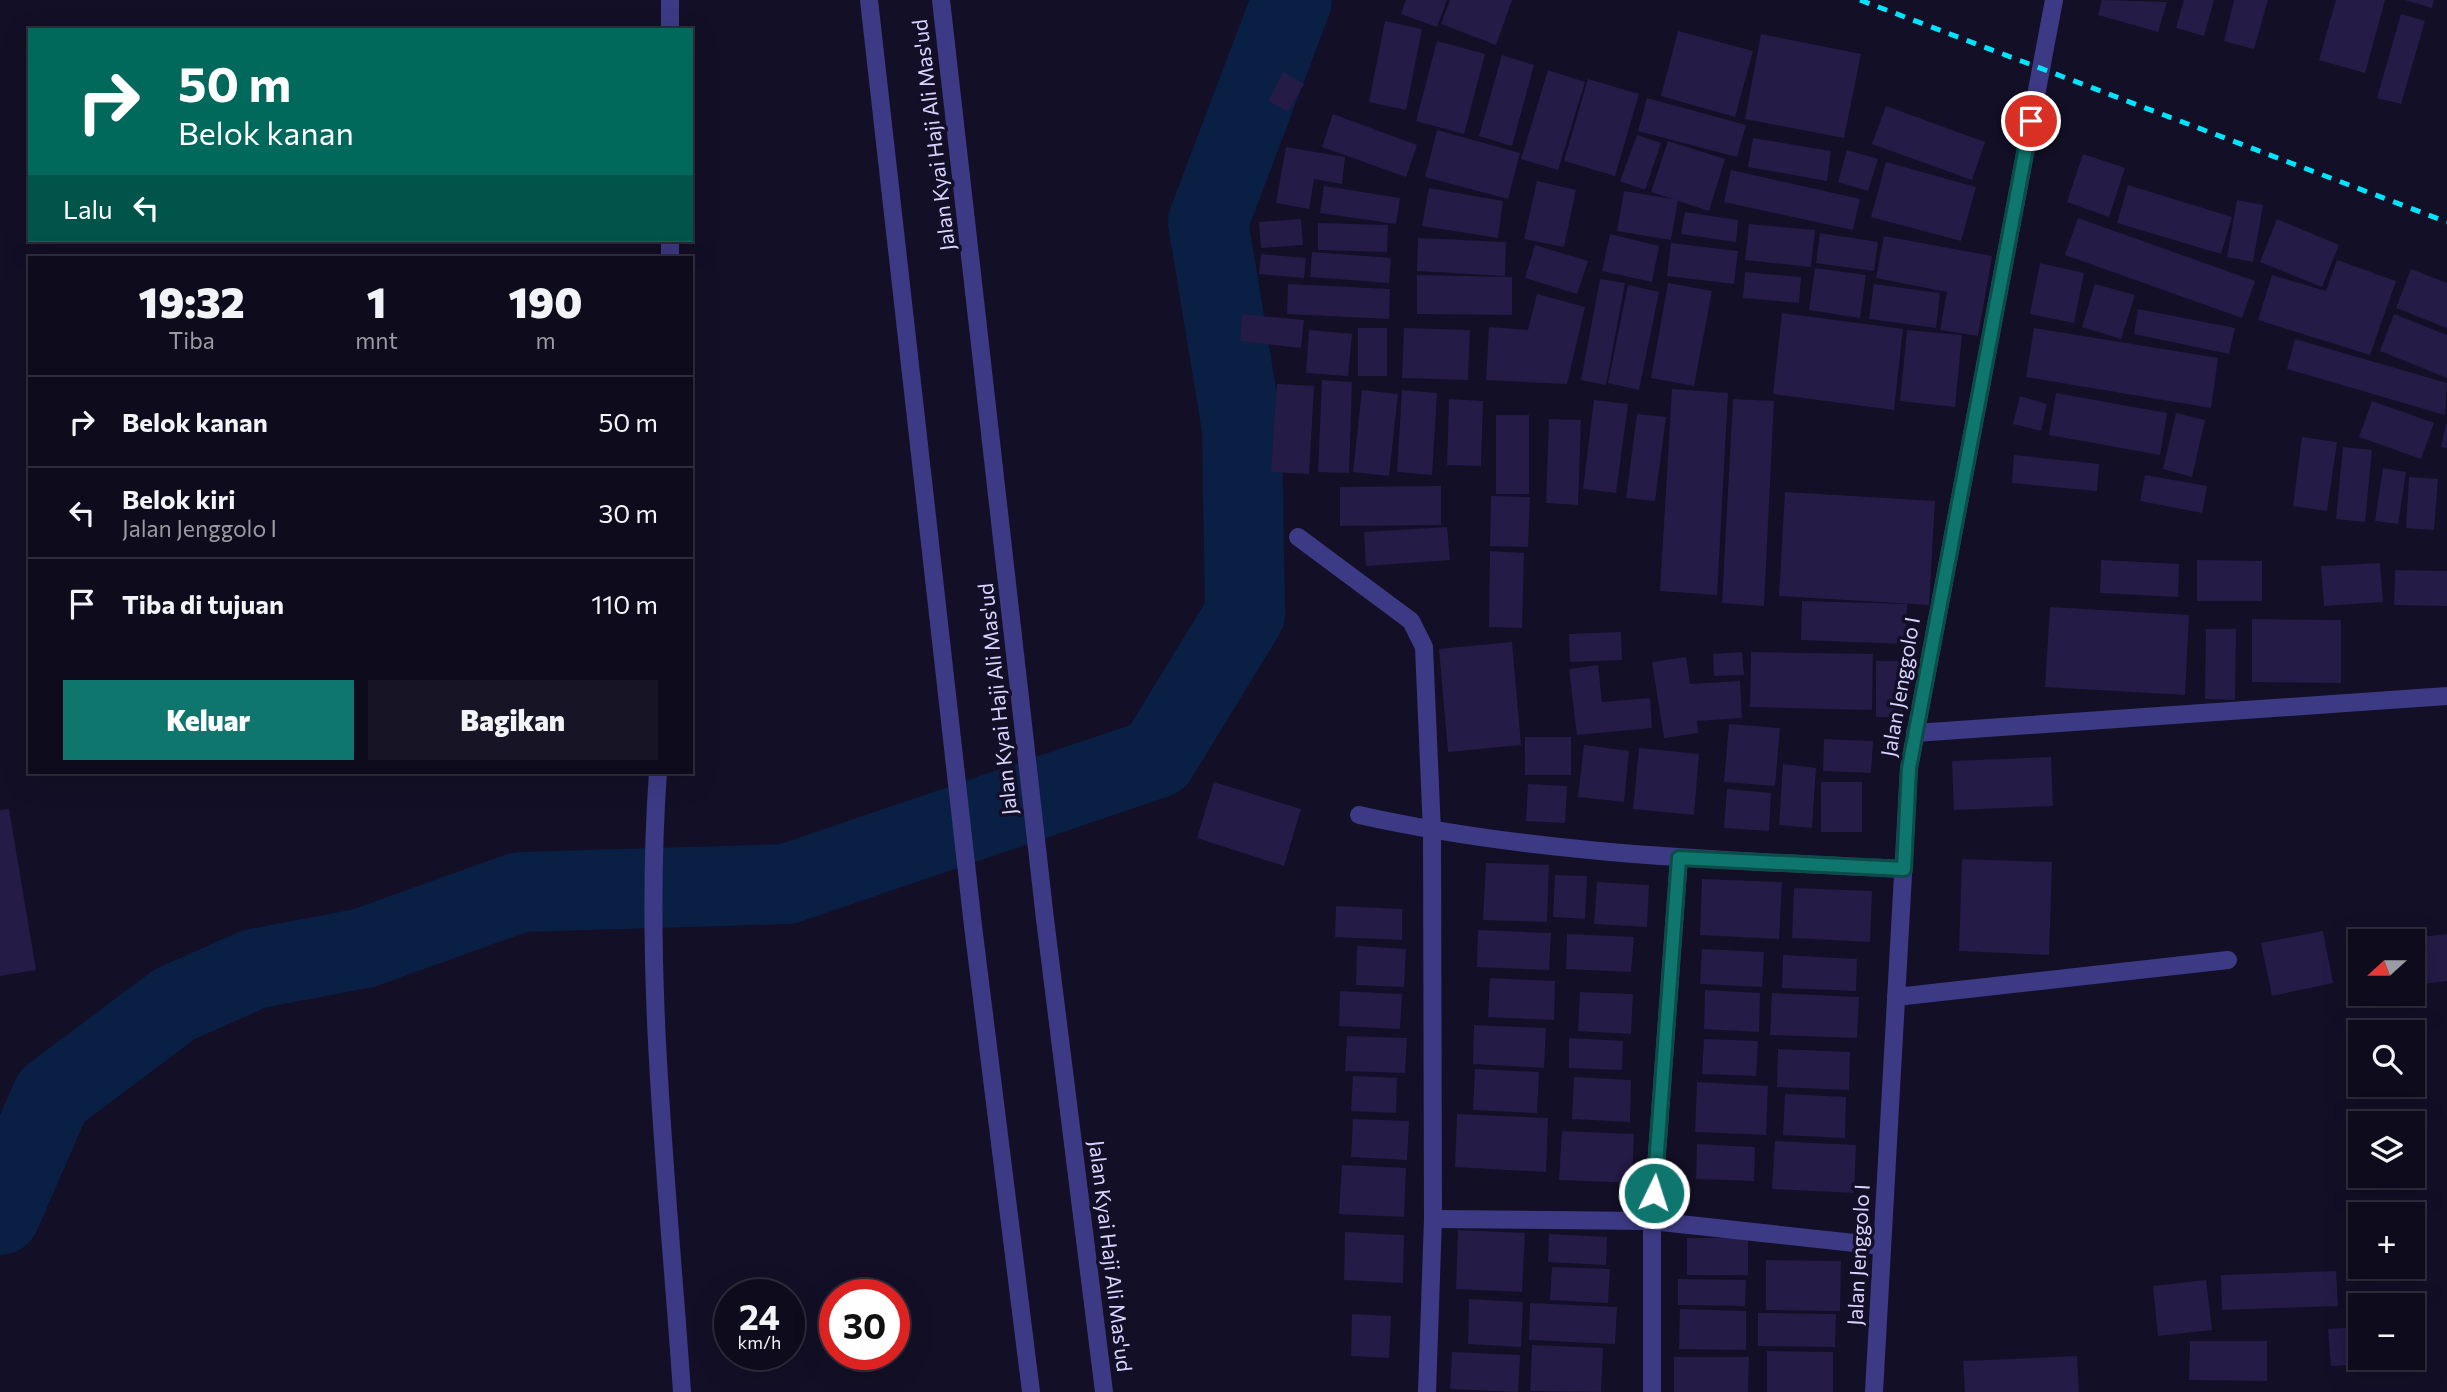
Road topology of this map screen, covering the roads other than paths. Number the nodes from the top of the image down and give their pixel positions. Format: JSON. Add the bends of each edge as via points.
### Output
{"nodes":[{"id":1,"x":670,"y":0,"type":"edge"},
{"id":2,"x":869,"y":0,"type":"edge"},
{"id":3,"x":941,"y":0,"type":"edge"},
{"id":4,"x":2054,"y":0,"type":"edge"},
{"id":5,"x":670,"y":28,"type":"edge"},
{"id":6,"x":1298,"y":537,"type":"dead end"},
{"id":7,"x":2447,"y":696,"type":"edge"},
{"id":8,"x":1915,"y":733,"type":"junction"},
{"id":9,"x":658,"y":774,"type":"edge"},
{"id":10,"x":1359,"y":816,"type":"dead end"},
{"id":11,"x":1432,"y":832,"type":"junction"},
{"id":12,"x":1679,"y":858,"type":"junction"},
{"id":13,"x":1904,"y":869,"type":"junction"},
{"id":14,"x":2228,"y":960,"type":"dead end"},
{"id":15,"x":1896,"y":997,"type":"junction"},
{"id":16,"x":1433,"y":1219,"type":"junction"},
{"id":17,"x":1652,"y":1221,"type":"junction"},
{"id":18,"x":1882,"y":1246,"type":"junction"},
{"id":19,"x":682,"y":1392,"type":"edge"},
{"id":20,"x":1031,"y":1392,"type":"edge"},
{"id":21,"x":1104,"y":1392,"type":"edge"},
{"id":22,"x":1427,"y":1392,"type":"edge"},
{"id":23,"x":1652,"y":1392,"type":"edge"},
{"id":24,"x":1874,"y":1392,"type":"edge"}],
"edges":[{"from":1,"to":5,"type":"street"},
{"from":2,"to":20,"type":"street","via":[[973,926]]},
{"from":3,"to":21,"type":"street","name":"Jalan Kyai Haji Ali Mas'ud","via":[[1045,919]]},
{"from":4,"to":8,"type":"street","name":"Jalan Jenggolo I"},
{"from":6,"to":11,"type":"street","via":[[1411,621],[1424,647]]},
{"from":7,"to":8,"type":"street"},
{"from":8,"to":13,"type":"street","name":"Jalan Jenggolo I"},
{"from":9,"to":19,"type":"street","via":[[652,854],[656,1020]]},
{"from":10,"to":11,"type":"street"},
{"from":11,"to":12,"type":"street"},
{"from":11,"to":16,"type":"street"},
{"from":12,"to":13,"type":"street"},
{"from":12,"to":17,"type":"street"},
{"from":13,"to":15,"type":"street","name":"Jalan Jenggolo I"},
{"from":14,"to":15,"type":"street"},
{"from":15,"to":18,"type":"street","name":"Jalan Jenggolo I"},
{"from":16,"to":17,"type":"street"},
{"from":16,"to":22,"type":"street"},
{"from":17,"to":18,"type":"street"},
{"from":17,"to":23,"type":"street"},
{"from":18,"to":24,"type":"street","name":"Jalan Jenggolo I"}]}
